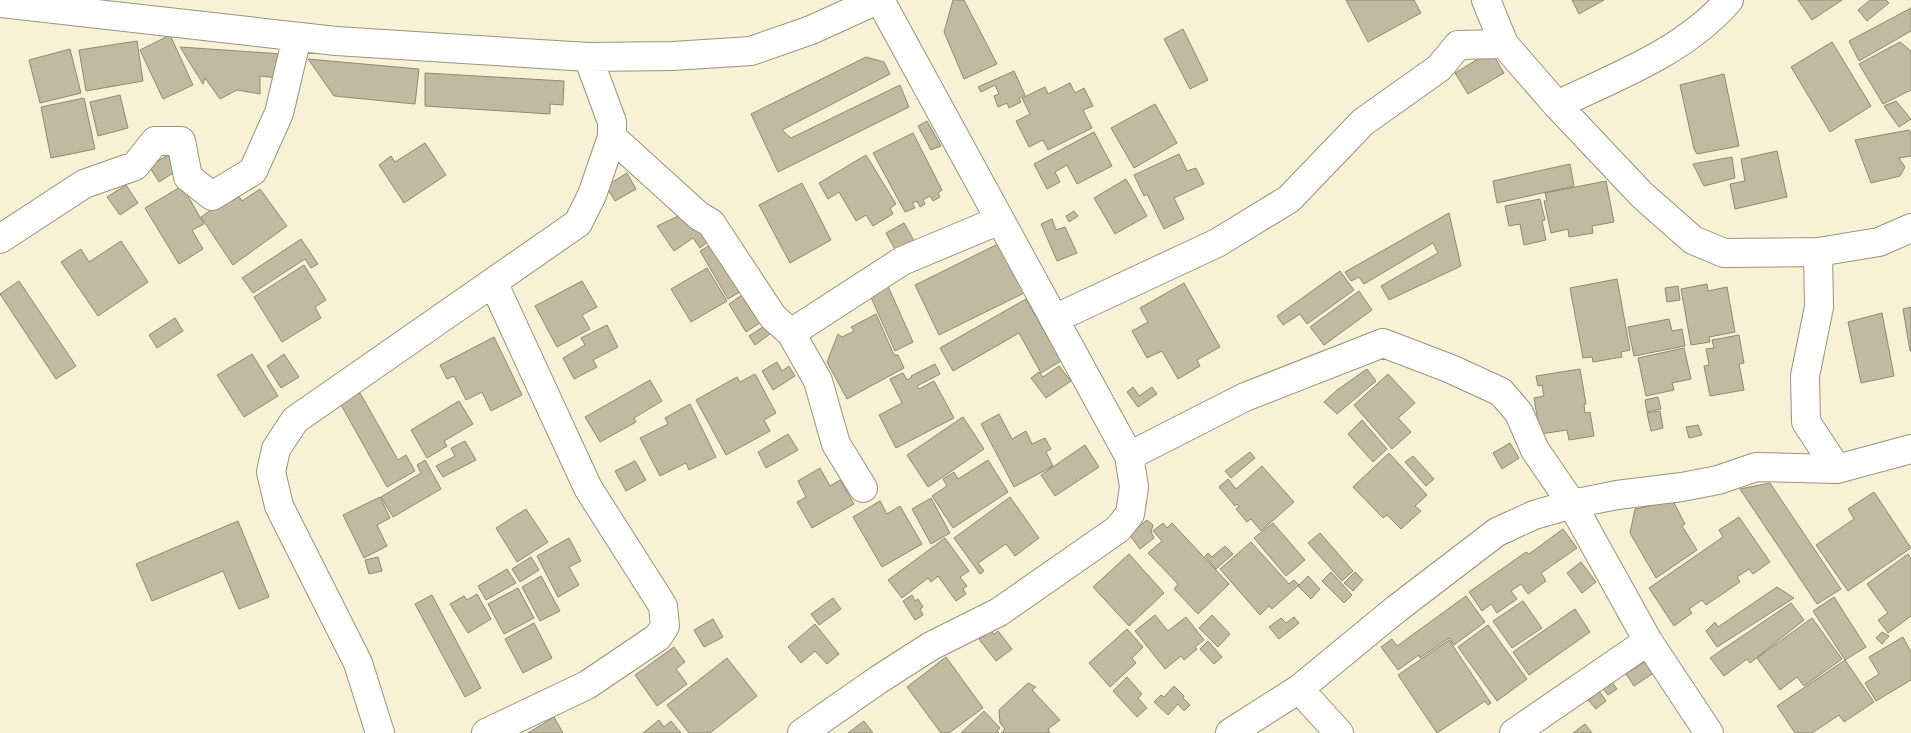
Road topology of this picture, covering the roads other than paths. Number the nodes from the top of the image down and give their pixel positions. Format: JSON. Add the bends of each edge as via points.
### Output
{"nodes":[{"id":1,"x":878,"y":0,"type":"edge"},
{"id":2,"x":1486,"y":0,"type":"edge"},
{"id":3,"x":1729,"y":0,"type":"edge"},
{"id":4,"x":0,"y":2,"type":"edge"},
{"id":5,"x":297,"y":37,"type":"junction"},
{"id":6,"x":1504,"y":44,"type":"junction"},
{"id":7,"x":588,"y":57,"type":"junction"},
{"id":8,"x":1557,"y":104,"type":"junction"},
{"id":9,"x":612,"y":137,"type":"junction"},
{"id":10,"x":1000,"y":220,"type":"junction"},
{"id":11,"x":1911,"y":228,"type":"edge"},
{"id":12,"x":0,"y":240,"type":"edge"},
{"id":13,"x":1818,"y":252,"type":"junction"},
{"id":14,"x":493,"y":282,"type":"junction"},
{"id":15,"x":1054,"y":319,"type":"junction"},
{"id":16,"x":791,"y":333,"type":"junction"},
{"id":17,"x":1911,"y":449,"type":"edge"},
{"id":18,"x":1130,"y":456,"type":"junction"},
{"id":19,"x":1837,"y":469,"type":"junction"},
{"id":20,"x":863,"y":488,"type":"dead end"},
{"id":21,"x":1572,"y":504,"type":"junction"},
{"id":22,"x":1648,"y":641,"type":"junction"},
{"id":23,"x":1299,"y":689,"type":"junction"},
{"id":24,"x":380,"y":733,"type":"edge"},
{"id":25,"x":486,"y":733,"type":"edge"},
{"id":26,"x":802,"y":733,"type":"edge"},
{"id":27,"x":1230,"y":733,"type":"edge"},
{"id":28,"x":1339,"y":733,"type":"edge"},
{"id":29,"x":1514,"y":733,"type":"edge"},
{"id":30,"x":1709,"y":733,"type":"edge"}],
"edges":[{"from":1,"to":7,"type":"street","via":[[811,30],[751,51]]},
{"from":1,"to":10,"type":"street"},
{"from":2,"to":6,"type":"street"},
{"from":3,"to":8,"type":"street","via":[[1716,15],[1642,66]]},
{"from":4,"to":5,"type":"street"},
{"from":5,"to":7,"type":"street"},
{"from":5,"to":12,"type":"street","via":[[279,113],[253,171],[212,196],[188,177],[181,141],[155,141],[135,166],[84,184]]},
{"from":6,"to":8,"type":"street"},
{"from":6,"to":15,"type":"street","via":[[1458,45],[1440,68],[1363,122],[1289,199],[1217,243]]},
{"from":7,"to":9,"type":"street","via":[[612,122]]},
{"from":8,"to":13,"type":"street","via":[[1642,195],[1693,240],[1724,253]]},
{"from":9,"to":14,"type":"street","via":[[592,195],[578,223]]},
{"from":9,"to":16,"type":"street","via":[[699,216],[711,223],[773,318]]},
{"from":10,"to":15,"type":"street"},
{"from":10,"to":16,"type":"street","via":[[902,261]]},
{"from":11,"to":13,"type":"street","via":[[1879,242]]},
{"from":13,"to":19,"type":"street","via":[[1820,308],[1805,376],[1806,422]]},
{"from":14,"to":24,"type":"street","via":[[295,420],[276,449],[270,472],[279,506],[358,663]]},
{"from":14,"to":25,"type":"street","via":[[588,488],[663,606],[665,626],[658,637],[587,685]]},
{"from":15,"to":18,"type":"street"},
{"from":16,"to":20,"type":"street","via":[[818,381],[836,444]]},
{"from":17,"to":19,"type":"street"},
{"from":18,"to":21,"type":"street","via":[[1245,397],[1383,343],[1501,392],[1518,413],[1535,450]]},
{"from":18,"to":26,"type":"street","via":[[1134,487],[1130,514],[1118,529],[999,612],[931,646]]},
{"from":19,"to":21,"type":"street","via":[[1756,467],[1718,480]]},
{"from":21,"to":22,"type":"street"},
{"from":21,"to":23,"type":"street","via":[[1534,515],[1497,532]]},
{"from":22,"to":29,"type":"street"},
{"from":22,"to":30,"type":"street"},
{"from":23,"to":27,"type":"street"},
{"from":23,"to":28,"type":"street"}]}
